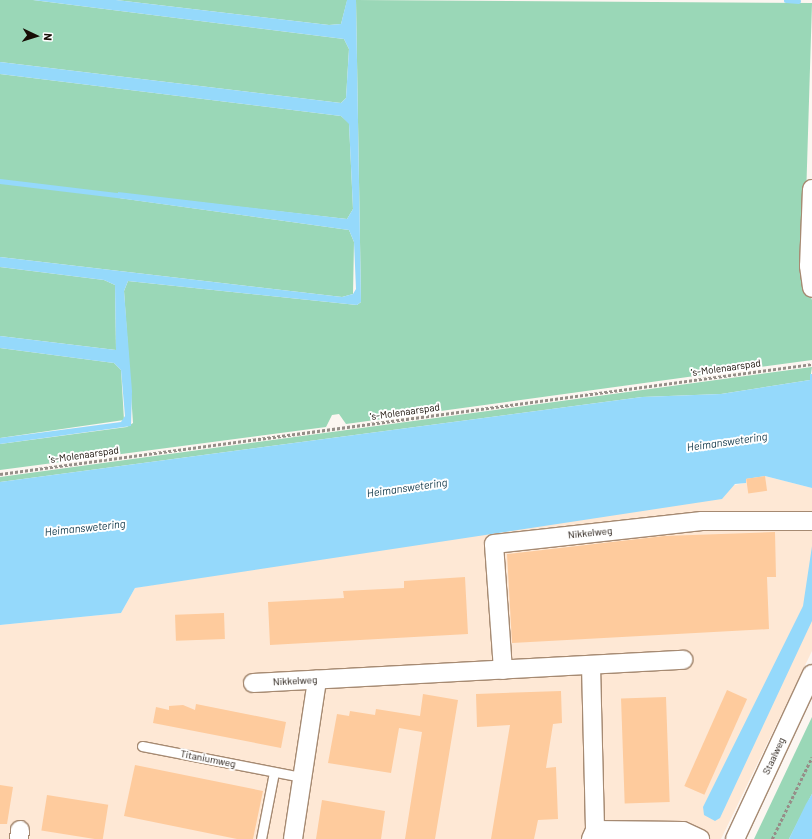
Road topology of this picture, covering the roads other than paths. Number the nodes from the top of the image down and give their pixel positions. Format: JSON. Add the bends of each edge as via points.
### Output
{"nodes":[{"id":1,"x":812,"y":189,"type":"edge"},
{"id":2,"x":812,"y":288,"type":"edge"},
{"id":3,"x":812,"y":522,"type":"edge"},
{"id":4,"x":683,"y":660,"type":"dead end"},
{"id":5,"x":591,"y":665,"type":"junction"},
{"id":6,"x":503,"y":670,"type":"junction"},
{"id":7,"x":812,"y":674,"type":"edge"},
{"id":8,"x":317,"y":680,"type":"junction"},
{"id":9,"x":254,"y":683,"type":"dead end"},
{"id":10,"x":142,"y":746,"type":"dead end"},
{"id":11,"x":274,"y":772,"type":"junction"},
{"id":12,"x":302,"y":777,"type":"junction"},
{"id":13,"x":593,"y":834,"type":"edge"},
{"id":14,"x":262,"y":839,"type":"edge"},
{"id":15,"x":293,"y":839,"type":"edge"},
{"id":16,"x":700,"y":839,"type":"edge"},
{"id":17,"x":735,"y":839,"type":"edge"}],
"edges":[{"from":1,"to":2,"type":"street","via":[[809,266]]},
{"from":3,"to":6,"type":"street","name":"Nikkelweg","via":[[702,521],[494,544]]},
{"from":4,"to":5,"type":"street","name":"Nikkelweg"},
{"from":5,"to":6,"type":"street","name":"Nikkelweg"},
{"from":5,"to":13,"type":"street"},
{"from":6,"to":8,"type":"street","name":"Nikkelweg"},
{"from":7,"to":17,"type":"street","name":"Staalweg"},
{"from":8,"to":9,"type":"street","name":"Nikkelweg"},
{"from":8,"to":12,"type":"street"},
{"from":10,"to":11,"type":"lane","name":"Titaniumweg"},
{"from":11,"to":12,"type":"lane","name":"Titaniumweg"},
{"from":11,"to":14,"type":"lane"},
{"from":12,"to":15,"type":"street"},
{"from":13,"to":16,"type":"street","via":[[683,831]]}]}
